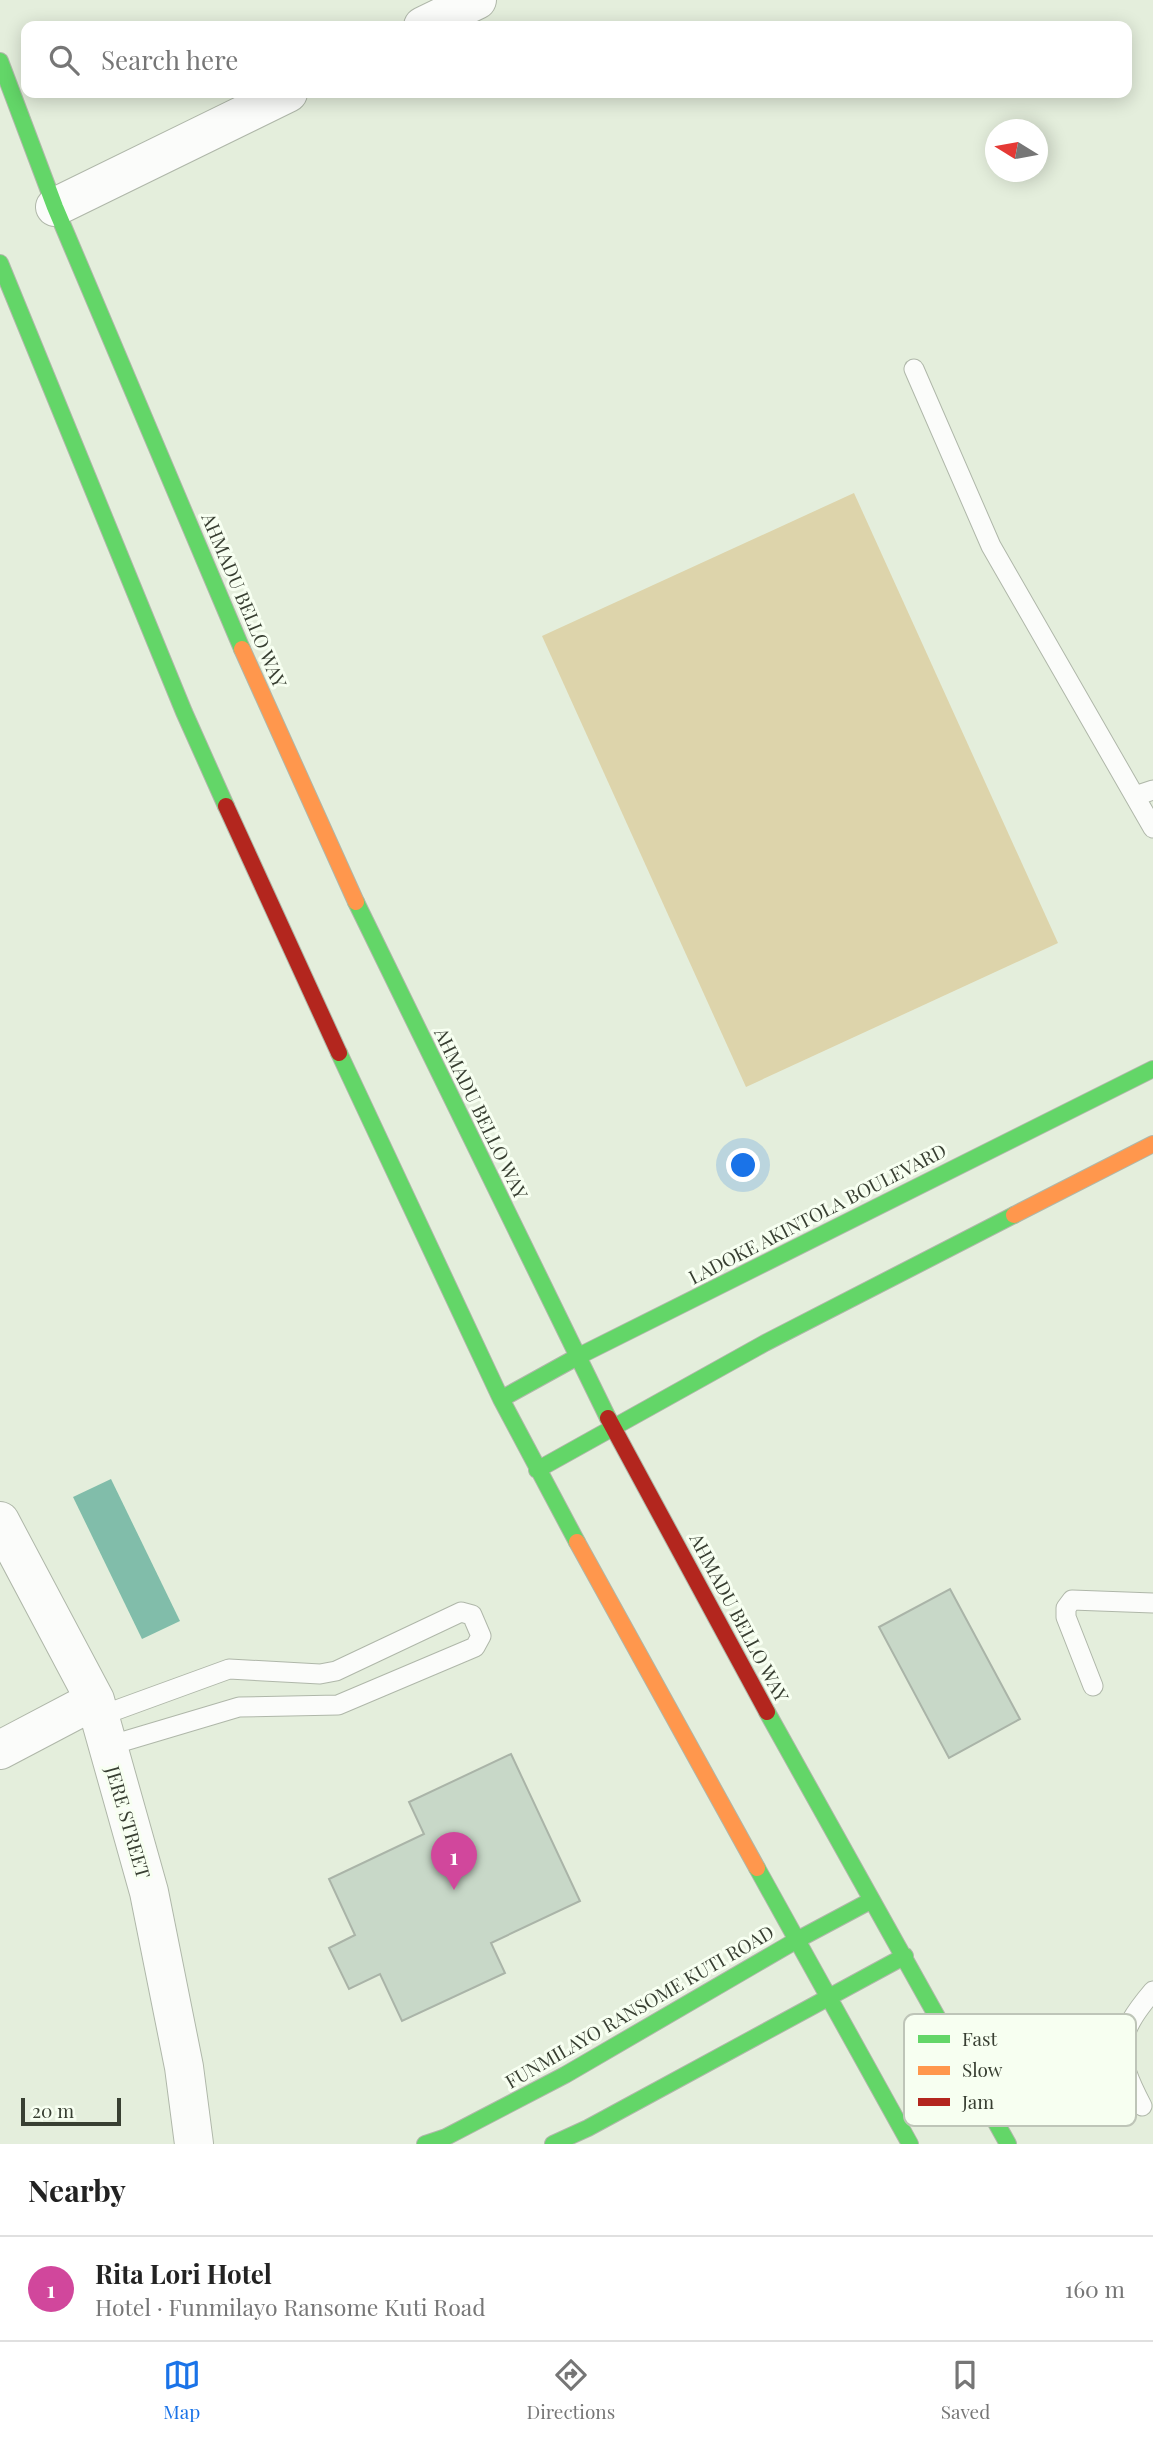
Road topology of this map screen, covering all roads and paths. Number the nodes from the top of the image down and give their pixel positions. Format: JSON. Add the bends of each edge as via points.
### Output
{"nodes":[{"id":1,"x":477,"y":0,"type":"edge"},
{"id":2,"x":434,"y":21,"type":"edge"},
{"id":3,"x":0,"y":61,"type":"edge"},
{"id":4,"x":278,"y":98,"type":"edge"},
{"id":5,"x":55,"y":207,"type":"junction"},
{"id":6,"x":0,"y":263,"type":"edge"},
{"id":7,"x":914,"y":369,"type":"dead end"},
{"id":8,"x":1144,"y":793,"type":"edge"},
{"id":9,"x":1153,"y":828,"type":"edge"},
{"id":10,"x":1153,"y":1069,"type":"edge"},
{"id":11,"x":1153,"y":1144,"type":"edge"},
{"id":12,"x":577,"y":1357,"type":"junction"},
{"id":13,"x":501,"y":1399,"type":"junction"},
{"id":14,"x":612,"y":1425,"type":"junction"},
{"id":15,"x":537,"y":1470,"type":"junction"},
{"id":16,"x":0,"y":1521,"type":"edge"},
{"id":17,"x":1153,"y":1603,"type":"edge"},
{"id":18,"x":253,"y":1669,"type":"junction"},
{"id":19,"x":1093,"y":1686,"type":"dead end"},
{"id":20,"x":265,"y":1706,"type":"junction"},
{"id":21,"x":101,"y":1720,"type":"junction"},
{"id":22,"x":0,"y":1750,"type":"edge"},
{"id":23,"x":872,"y":1900,"type":"junction"},
{"id":24,"x":797,"y":1940,"type":"junction"},
{"id":25,"x":905,"y":1956,"type":"junction"},
{"id":26,"x":1153,"y":1991,"type":"edge"},
{"id":27,"x":829,"y":1998,"type":"junction"},
{"id":28,"x":937,"y":2014,"type":"edge"},
{"id":29,"x":1134,"y":2014,"type":"edge"},
{"id":30,"x":1136,"y":2094,"type":"edge"},
{"id":31,"x":1142,"y":2106,"type":"dead end"},
{"id":32,"x":998,"y":2126,"type":"edge"},
{"id":33,"x":440,"y":2142,"type":"edge"},
{"id":34,"x":194,"y":2144,"type":"edge"},
{"id":35,"x":553,"y":2144,"type":"edge"},
{"id":36,"x":910,"y":2144,"type":"edge"},
{"id":37,"x":1008,"y":2144,"type":"edge"}],
"edges":[{"from":1,"to":2,"type":"street"},
{"from":3,"to":5,"type":"main road","name":"AHMADU BELLO WAY"},
{"from":4,"to":5,"type":"street"},
{"from":5,"to":12,"type":"main road","name":"AHMADU BELLO WAY","via":[[266,705],[358,907]]},
{"from":6,"to":13,"type":"main road","via":[[195,737]]},
{"from":7,"to":8,"type":"lane","via":[[991,546]]},
{"from":8,"to":9,"type":"lane"},
{"from":10,"to":12,"type":"main road","name":"LADOKE AKINTOLA BOULEVARD"},
{"from":11,"to":14,"type":"main road"},
{"from":12,"to":13,"type":"main road","name":"LADOKE AKINTOLA BOULEVARD"},
{"from":12,"to":14,"type":"main road","name":"AHMADU BELLO WAY"},
{"from":13,"to":15,"type":"main road"},
{"from":14,"to":15,"type":"main road"},
{"from":14,"to":23,"type":"main road","name":"AHMADU BELLO WAY"},
{"from":15,"to":24,"type":"main road"},
{"from":16,"to":21,"type":"street","name":"JERE STREET"},
{"from":17,"to":19,"type":"lane","via":[[1072,1600],[1066,1608]]},
{"from":18,"to":20,"type":"lane"},
{"from":18,"to":20,"type":"lane","via":[[336,1671],[461,1612],[472,1615],[481,1636],[475,1647],[338,1705]]},
{"from":18,"to":21,"type":"lane","via":[[229,1669]]},
{"from":20,"to":21,"type":"lane"},
{"from":21,"to":22,"type":"street"},
{"from":21,"to":34,"type":"street","name":"JERE STREET","via":[[149,1892],[184,2067]]},
{"from":23,"to":24,"type":"main road","name":"FUNMILAYO RANSOME KUTI ROAD"},
{"from":23,"to":25,"type":"main road","name":"AHMADU BELLO WAY"},
{"from":24,"to":27,"type":"main road"},
{"from":24,"to":33,"type":"main road","name":"FUNMILAYO RANSOME KUTI ROAD"},
{"from":25,"to":27,"type":"main road"},
{"from":25,"to":28,"type":"main road","name":"AHMADU BELLO WAY"},
{"from":26,"to":29,"type":"lane"},
{"from":27,"to":35,"type":"main road"},
{"from":27,"to":36,"type":"main road"},
{"from":30,"to":31,"type":"lane"},
{"from":32,"to":37,"type":"main road","name":"AHMADU BELLO WAY"}]}
